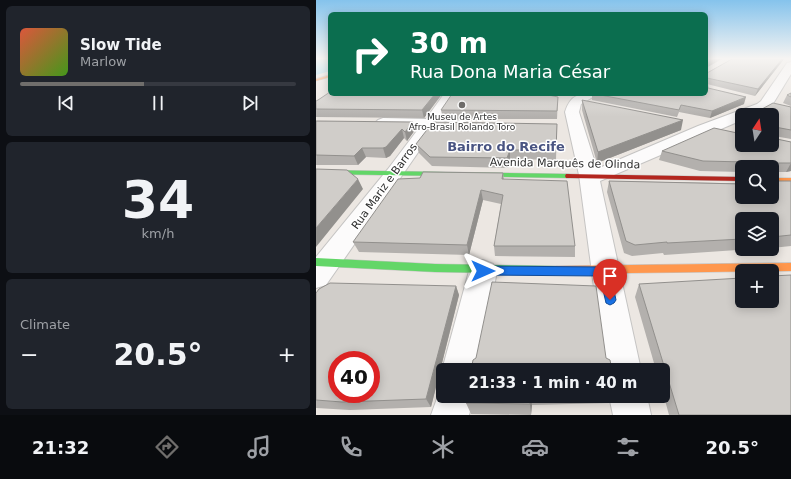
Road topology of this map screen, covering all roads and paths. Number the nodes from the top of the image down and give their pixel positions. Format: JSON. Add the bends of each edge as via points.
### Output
{"nodes":[{"id":1,"x":784,"y":78,"type":"edge"},
{"id":2,"x":449,"y":96,"type":"edge"},
{"id":3,"x":748,"y":99,"type":"dead end"},
{"id":4,"x":595,"y":100,"type":"edge"},
{"id":5,"x":771,"y":105,"type":"junction"},
{"id":6,"x":369,"y":123,"type":"edge"},
{"id":7,"x":429,"y":124,"type":"junction"},
{"id":8,"x":475,"y":124,"type":"edge"},
{"id":9,"x":681,"y":124,"type":"edge"},
{"id":10,"x":704,"y":128,"type":"junction"},
{"id":11,"x":734,"y":134,"type":"edge"},
{"id":12,"x":316,"y":172,"type":"edge"},
{"id":13,"x":395,"y":173,"type":"junction"},
{"id":14,"x":594,"y":175,"type":"junction"},
{"id":15,"x":735,"y":179,"type":"edge"},
{"id":16,"x":779,"y":180,"type":"edge"},
{"id":17,"x":791,"y":180,"type":"edge"},
{"id":18,"x":320,"y":267,"type":"edge"},
{"id":19,"x":791,"y":267,"type":"edge"},
{"id":20,"x":483,"y":271,"type":"junction"},
{"id":21,"x":605,"y":272,"type":"junction"},
{"id":22,"x":462,"y":363,"type":"edge"},
{"id":23,"x":623,"y":363,"type":"edge"},
{"id":24,"x":453,"y":403,"type":"edge"},
{"id":25,"x":629,"y":403,"type":"edge"},
{"id":26,"x":450,"y":415,"type":"edge"},
{"id":27,"x":632,"y":415,"type":"edge"}],
"edges":[{"from":1,"to":5,"type":"street"},
{"from":2,"to":7,"type":"street","name":"Rua Mariz e Barros"},
{"from":3,"to":5,"type":"street"},
{"from":4,"to":14,"type":"street","via":[[568,101],[572,112],[568,126]]},
{"from":5,"to":10,"type":"street"},
{"from":6,"to":7,"type":"street"},
{"from":7,"to":8,"type":"street"},
{"from":7,"to":13,"type":"street","name":"Rua Mariz e Barros"},
{"from":9,"to":10,"type":"street"},
{"from":10,"to":11,"type":"street"},
{"from":10,"to":14,"type":"street"},
{"from":12,"to":13,"type":"main road","name":"Avenida Marquês de Olinda"},
{"from":13,"to":14,"type":"main road","name":"Avenida Marquês de Olinda"},
{"from":13,"to":18,"type":"street","name":"Rua Mariz e Barros"},
{"from":14,"to":15,"type":"main road","name":"Avenida Marquês de Olinda"},
{"from":14,"to":21,"type":"street"},
{"from":16,"to":17,"type":"main road"},
{"from":18,"to":20,"type":"main road"},
{"from":19,"to":21,"type":"main road"},
{"from":20,"to":21,"type":"main road"},
{"from":20,"to":22,"type":"street"},
{"from":21,"to":23,"type":"street"},
{"from":24,"to":26,"type":"street"},
{"from":25,"to":27,"type":"street"}]}
